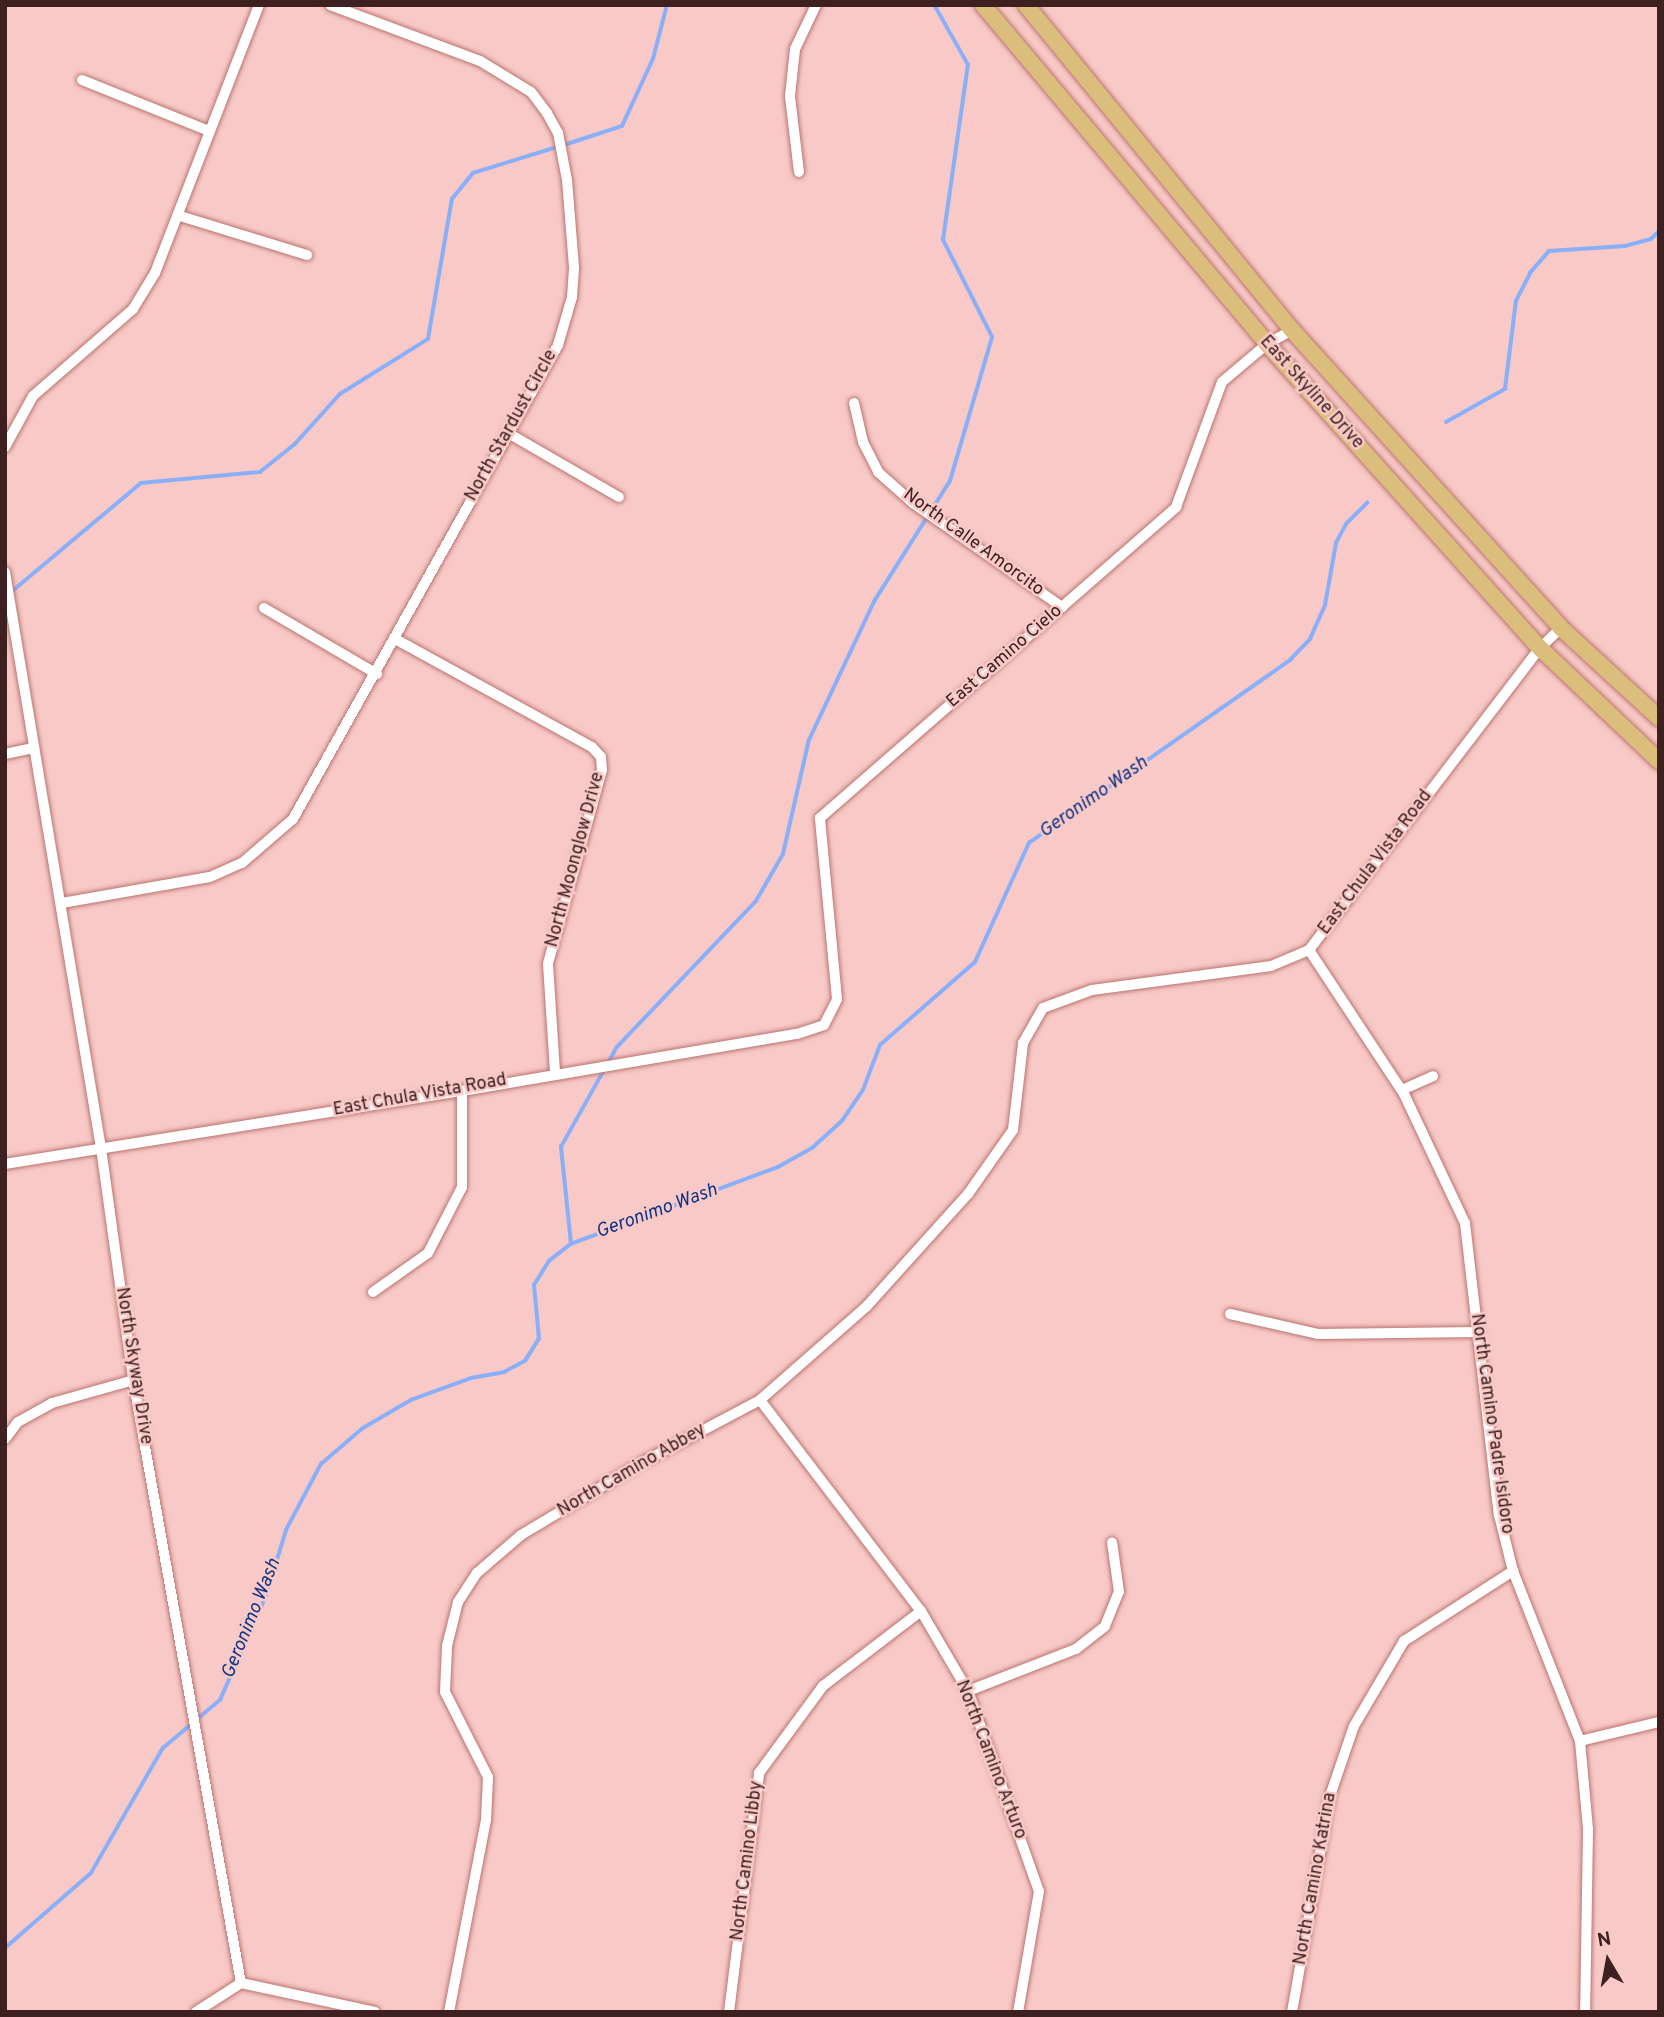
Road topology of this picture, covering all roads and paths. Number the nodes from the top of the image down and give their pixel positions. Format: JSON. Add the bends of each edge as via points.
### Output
{"nodes":[{"id":1,"x":259,"y":5,"type":"edge"},
{"id":2,"x":330,"y":5,"type":"edge"},
{"id":3,"x":816,"y":5,"type":"edge"},
{"id":4,"x":983,"y":5,"type":"edge"},
{"id":5,"x":1026,"y":5,"type":"edge"},
{"id":6,"x":82,"y":80,"type":"dead end"},
{"id":7,"x":209,"y":131,"type":"junction"},
{"id":8,"x":799,"y":172,"type":"dead end"},
{"id":9,"x":180,"y":216,"type":"junction"},
{"id":10,"x":307,"y":255,"type":"dead end"},
{"id":11,"x":1292,"y":330,"type":"junction"},
{"id":12,"x":1267,"y":344,"type":"junction"},
{"id":13,"x":855,"y":402,"type":"dead end"},
{"id":14,"x":508,"y":433,"type":"junction"},
{"id":15,"x":5,"y":447,"type":"edge"},
{"id":16,"x":619,"y":497,"type":"dead end"},
{"id":17,"x":5,"y":572,"type":"edge"},
{"id":18,"x":1062,"y":607,"type":"junction"},
{"id":19,"x":264,"y":608,"type":"dead end"},
{"id":20,"x":1561,"y":628,"type":"junction"},
{"id":21,"x":397,"y":640,"type":"junction"},
{"id":22,"x":1540,"y":648,"type":"junction"},
{"id":23,"x":377,"y":674,"type":"junction"},
{"id":24,"x":1659,"y":718,"type":"edge"},
{"id":25,"x":34,"y":748,"type":"junction"},
{"id":26,"x":5,"y":754,"type":"edge"},
{"id":27,"x":1659,"y":761,"type":"edge"},
{"id":28,"x":62,"y":903,"type":"junction"},
{"id":29,"x":1309,"y":950,"type":"junction"},
{"id":30,"x":1043,"y":1008,"type":"joint"},
{"id":31,"x":831,"y":1018,"type":"joint"},
{"id":32,"x":555,"y":1072,"type":"junction"},
{"id":33,"x":1433,"y":1076,"type":"dead end"},
{"id":34,"x":1402,"y":1090,"type":"junction"},
{"id":35,"x":461,"y":1091,"type":"junction"},
{"id":36,"x":101,"y":1148,"type":"junction"},
{"id":37,"x":5,"y":1164,"type":"edge"},
{"id":38,"x":373,"y":1292,"type":"dead end"},
{"id":39,"x":1230,"y":1314,"type":"dead end"},
{"id":40,"x":1478,"y":1332,"type":"junction"},
{"id":41,"x":134,"y":1380,"type":"junction"},
{"id":42,"x":760,"y":1400,"type":"junction"},
{"id":43,"x":5,"y":1439,"type":"edge"},
{"id":44,"x":1112,"y":1542,"type":"dead end"},
{"id":45,"x":1513,"y":1571,"type":"junction"},
{"id":46,"x":921,"y":1611,"type":"junction"},
{"id":47,"x":968,"y":1691,"type":"junction"},
{"id":48,"x":1659,"y":1722,"type":"edge"},
{"id":49,"x":1580,"y":1741,"type":"junction"},
{"id":50,"x":241,"y":1983,"type":"junction"},
{"id":51,"x":196,"y":2012,"type":"edge"},
{"id":52,"x":375,"y":2012,"type":"edge"},
{"id":53,"x":449,"y":2012,"type":"edge"},
{"id":54,"x":729,"y":2012,"type":"edge"},
{"id":55,"x":1018,"y":2012,"type":"edge"},
{"id":56,"x":1292,"y":2012,"type":"edge"},
{"id":57,"x":1585,"y":2012,"type":"edge"}],
"edges":[{"from":1,"to":7,"type":"street"},
{"from":2,"to":14,"type":"street","name":"North Stardust Circle","via":[[480,61],[531,92],[558,133],[567,180],[572,297],[558,345]]},
{"from":3,"to":8,"type":"street","via":[[795,49],[790,96]]},
{"from":4,"to":12,"type":"main road","name":"East Skyline Drive"},
{"from":5,"to":11,"type":"main road","name":"East Skyline Drive"},
{"from":6,"to":7,"type":"street"},
{"from":7,"to":9,"type":"street"},
{"from":9,"to":10,"type":"street"},
{"from":9,"to":15,"type":"street","via":[[133,309],[33,396]]},
{"from":11,"to":12,"type":"street","name":"East Camino Cielo"},
{"from":11,"to":20,"type":"main road","name":"East Skyline Drive"},
{"from":12,"to":18,"type":"street","name":"East Camino Cielo","via":[[1222,382],[1177,507]]},
{"from":12,"to":22,"type":"main road","name":"East Skyline Drive"},
{"from":13,"to":18,"type":"street","name":"North Calle Amorcito","via":[[863,442],[878,472],[913,503]]},
{"from":14,"to":16,"type":"street"},
{"from":14,"to":21,"type":"street","name":"North Stardust Circle"},
{"from":17,"to":25,"type":"street","name":"North Skyway Drive"},
{"from":18,"to":31,"type":"street","name":"East Camino Cielo","via":[[820,818],[837,999]]},
{"from":19,"to":23,"type":"street"},
{"from":20,"to":22,"type":"street","name":"East Chula Vista Road"},
{"from":20,"to":24,"type":"main road","name":"East Skyline Drive"},
{"from":21,"to":23,"type":"street","name":"North Stardust Circle"},
{"from":21,"to":32,"type":"street","name":"North Moonglow Drive","via":[[592,747],[601,757],[602,771],[548,964]]},
{"from":22,"to":27,"type":"main road","name":"East Skyline Drive"},
{"from":22,"to":29,"type":"street","name":"East Chula Vista Road"},
{"from":23,"to":28,"type":"street","name":"North Stardust Circle","via":[[293,819],[270,844],[210,877]]},
{"from":25,"to":26,"type":"street"},
{"from":25,"to":28,"type":"street","name":"North Skyway Drive"},
{"from":28,"to":36,"type":"street","name":"North Skyway Drive"},
{"from":29,"to":30,"type":"street","name":"East Chula Vista Road","via":[[1271,966],[1092,990]]},
{"from":29,"to":34,"type":"street","name":"North Camino Padre Isidoro"},
{"from":30,"to":42,"type":"street","name":"North Camino Abbey","via":[[1023,1042],[1013,1130],[968,1194],[867,1306]]},
{"from":31,"to":32,"type":"street","name":"East Chula Vista Road","via":[[797,1034]]},
{"from":32,"to":35,"type":"street","name":"East Chula Vista Road"},
{"from":33,"to":34,"type":"street"},
{"from":34,"to":40,"type":"street","name":"North Camino Padre Isidoro","via":[[1465,1223]]},
{"from":35,"to":36,"type":"street","name":"East Chula Vista Road"},
{"from":35,"to":38,"type":"street","via":[[462,1187],[428,1253]]},
{"from":36,"to":37,"type":"street","name":"East Chula Vista Road"},
{"from":36,"to":41,"type":"street","name":"North Skyway Drive"},
{"from":39,"to":40,"type":"street","via":[[1319,1334]]},
{"from":40,"to":45,"type":"street","name":"North Camino Padre Isidoro","via":[[1499,1515]]},
{"from":41,"to":43,"type":"street","via":[[52,1403],[18,1422]]},
{"from":41,"to":50,"type":"street","name":"North Skyway Drive"},
{"from":42,"to":46,"type":"street","name":"North Camino Arturo"},
{"from":42,"to":53,"type":"street","name":"North Camino Abbey","via":[[643,1462],[521,1535],[477,1573],[458,1602],[447,1646],[446,1692],[488,1777],[486,1820]]},
{"from":44,"to":47,"type":"street","via":[[1118,1599],[1105,1626],[1076,1649]]},
{"from":45,"to":49,"type":"street","name":"North Camino Padre Isidoro"},
{"from":45,"to":56,"type":"street","name":"North Camino Katrina","via":[[1405,1641],[1354,1726],[1330,1796]]},
{"from":46,"to":47,"type":"street","name":"North Camino Arturo"},
{"from":46,"to":54,"type":"street","name":"North Camino Libby","via":[[823,1686],[759,1773]]},
{"from":47,"to":55,"type":"street","name":"North Camino Arturo","via":[[1039,1891]]},
{"from":48,"to":49,"type":"street"},
{"from":49,"to":57,"type":"street","name":"North Camino Padre Isidoro","via":[[1588,1829]]},
{"from":50,"to":51,"type":"street"},
{"from":50,"to":52,"type":"street"}]}
